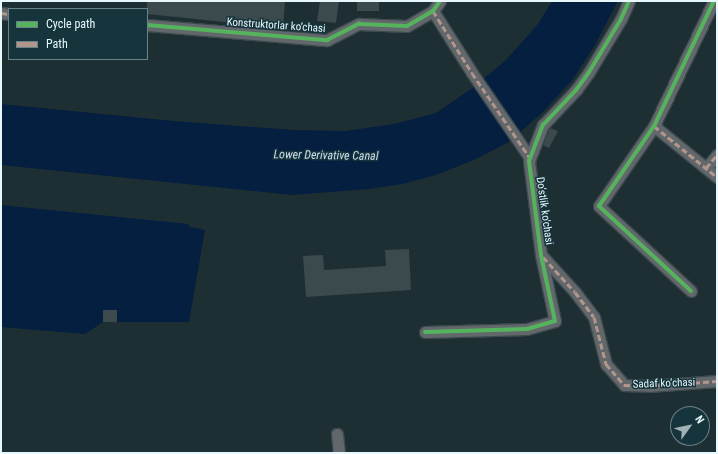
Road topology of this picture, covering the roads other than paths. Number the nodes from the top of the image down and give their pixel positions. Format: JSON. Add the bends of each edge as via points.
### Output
{"nodes":[{"id":1,"x":440,"y":1,"type":"edge"},
{"id":2,"x":629,"y":1,"type":"edge"},
{"id":3,"x":714,"y":1,"type":"edge"},
{"id":4,"x":433,"y":11,"type":"junction"},
{"id":5,"x":148,"y":25,"type":"edge"},
{"id":6,"x":654,"y":126,"type":"junction"},
{"id":7,"x":717,"y":155,"type":"edge"},
{"id":8,"x":530,"y":158,"type":"junction"},
{"id":9,"x":706,"y":168,"type":"junction"},
{"id":10,"x":717,"y":177,"type":"edge"},
{"id":11,"x":541,"y":255,"type":"junction"},
{"id":12,"x":691,"y":291,"type":"dead end"},
{"id":13,"x":425,"y":332,"type":"dead end"},
{"id":14,"x":717,"y":381,"type":"edge"},
{"id":15,"x":337,"y":434,"type":"dead end"},
{"id":16,"x":339,"y":453,"type":"edge"}],
"edges":[{"from":1,"to":4,"type":"street","name":"Konstruktorlar ko‘chasi"},
{"from":2,"to":8,"type":"street","name":"Do‘stlik ko‘chasi","via":[[589,72],[543,125]]},
{"from":3,"to":6,"type":"street"},
{"from":4,"to":5,"type":"street","name":"Konstruktorlar ko‘chasi","via":[[407,26],[359,24],[327,40]]},
{"from":4,"to":8,"type":"street"},
{"from":6,"to":9,"type":"street"},
{"from":6,"to":12,"type":"street","via":[[599,206]]},
{"from":7,"to":9,"type":"street"},
{"from":8,"to":11,"type":"street","name":"Do‘stlik ko‘chasi"},
{"from":9,"to":10,"type":"street"},
{"from":11,"to":13,"type":"street","name":"Do‘stlik ko‘chasi","via":[[555,321],[527,329]]},
{"from":11,"to":14,"type":"street","name":"Sadaf ko‘chasi","via":[[575,292],[594,318],[606,364],[624,385],[649,386]]},
{"from":15,"to":16,"type":"street"}]}
